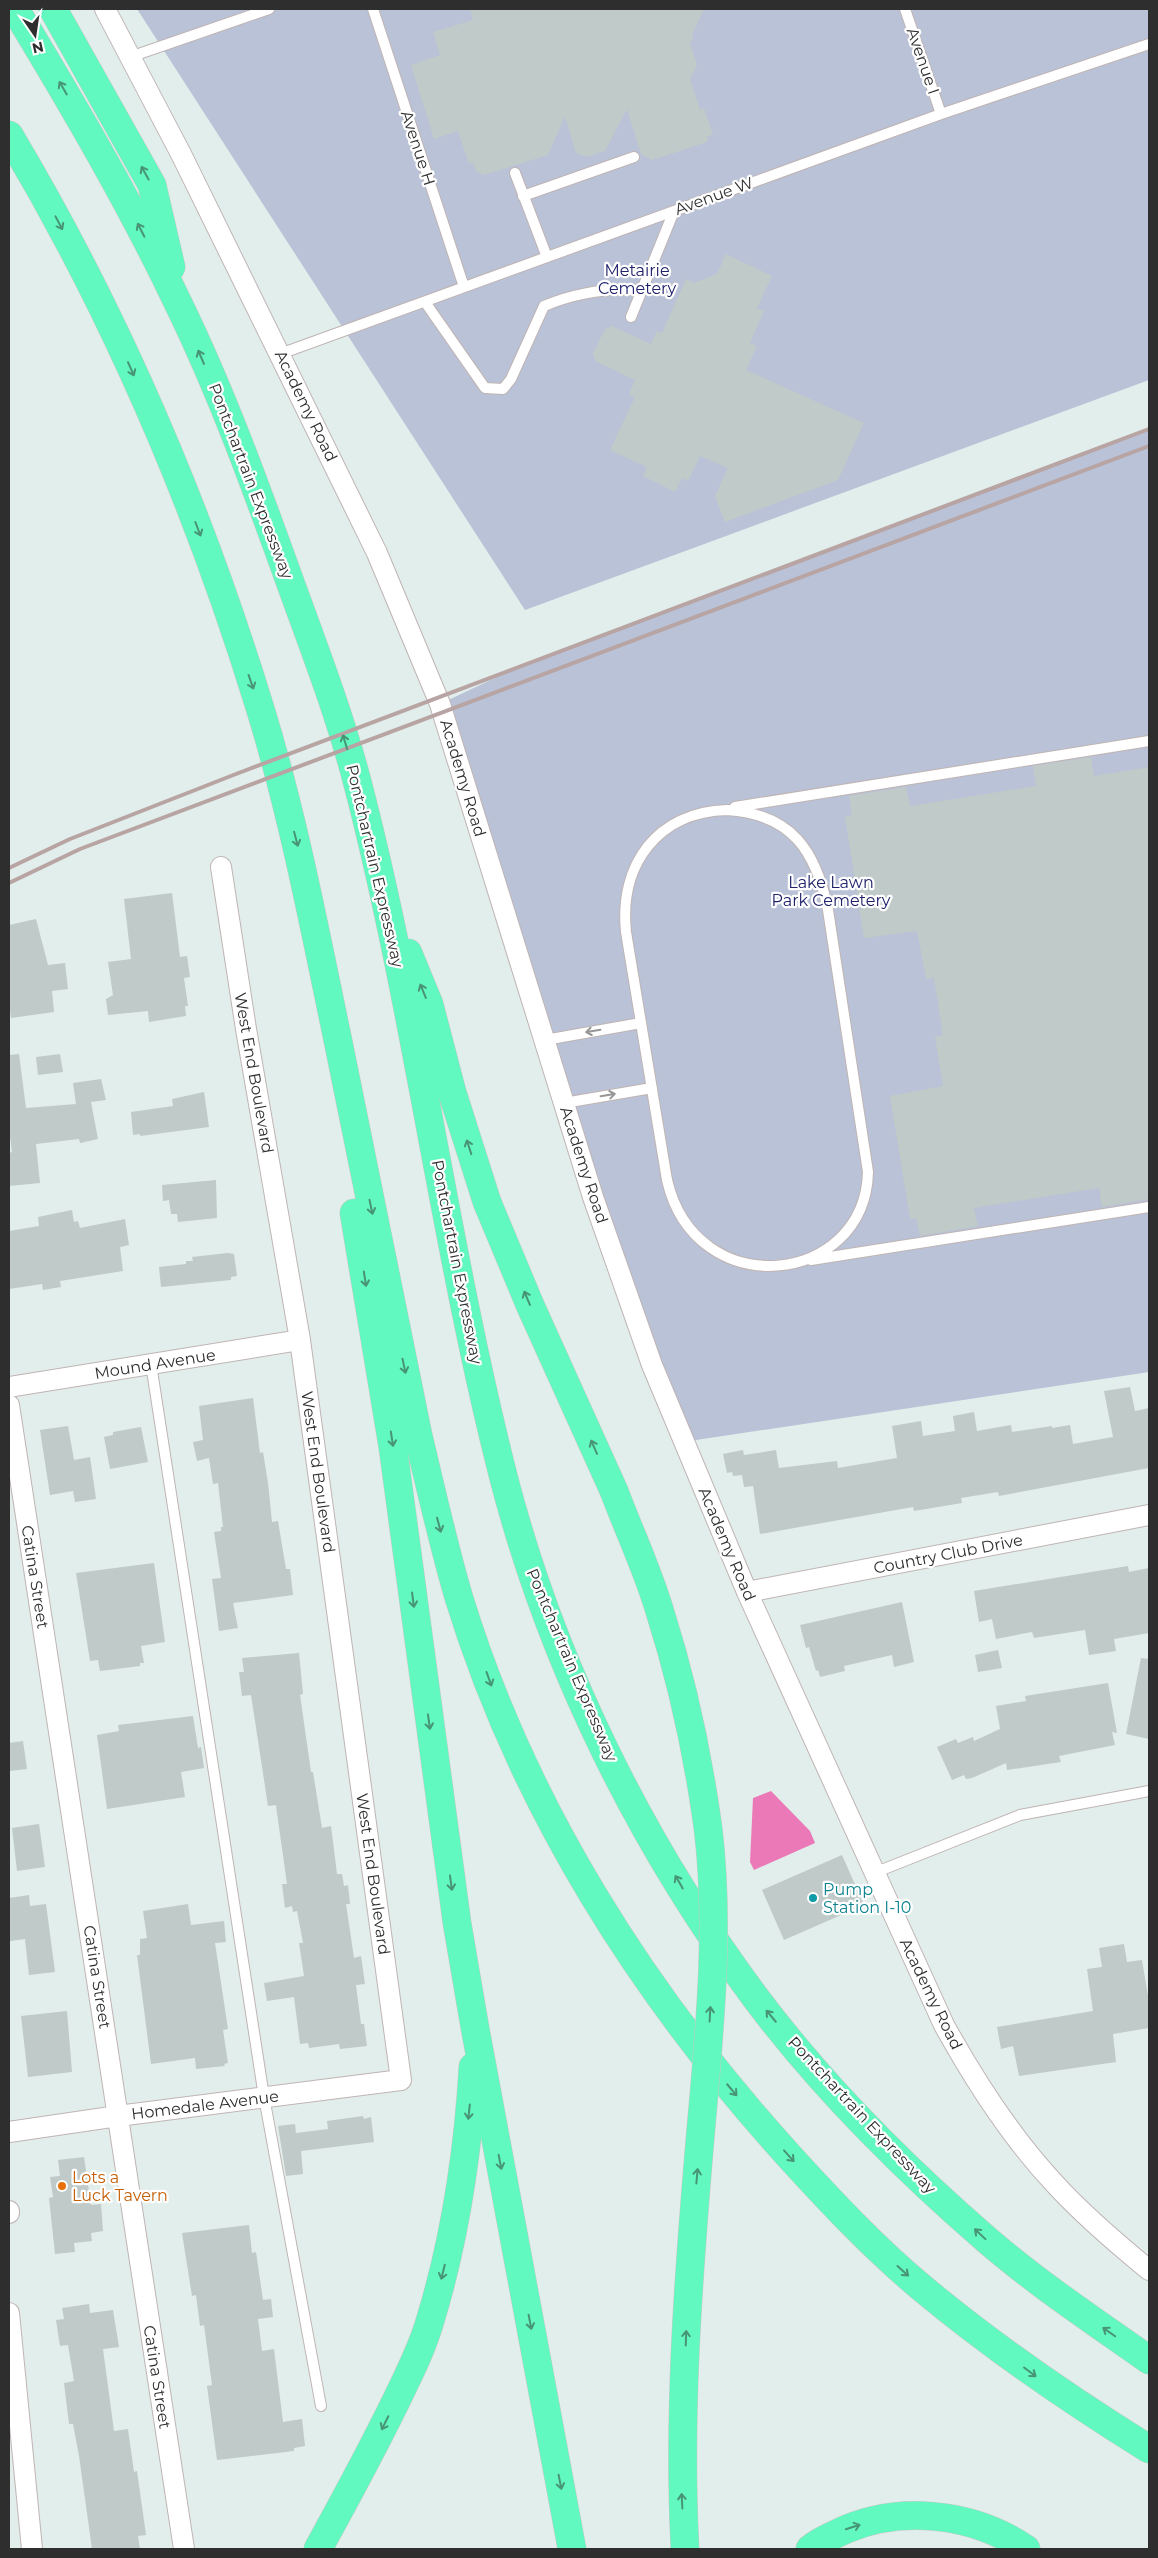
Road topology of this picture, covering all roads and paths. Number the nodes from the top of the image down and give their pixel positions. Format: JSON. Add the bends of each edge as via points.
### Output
{"nodes":[{"id":1,"x":15,"y":9,"type":"edge"},
{"id":2,"x":53,"y":9,"type":"edge"},
{"id":3,"x":105,"y":9,"type":"edge"},
{"id":4,"x":269,"y":9,"type":"edge"},
{"id":5,"x":373,"y":9,"type":"edge"},
{"id":6,"x":905,"y":9,"type":"edge"},
{"id":7,"x":1149,"y":44,"type":"edge"},
{"id":8,"x":130,"y":57,"type":"junction"},
{"id":9,"x":941,"y":114,"type":"junction"},
{"id":10,"x":9,"y":135,"type":"edge"},
{"id":11,"x":9,"y":144,"type":"edge"},
{"id":12,"x":634,"y":157,"type":"dead end"},
{"id":13,"x":514,"y":173,"type":"dead end"},
{"id":14,"x":36,"y":180,"type":"junction"},
{"id":15,"x":524,"y":196,"type":"junction"},
{"id":16,"x":674,"y":211,"type":"junction"},
{"id":17,"x":546,"y":257,"type":"junction"},
{"id":18,"x":464,"y":288,"type":"junction"},
{"id":19,"x":642,"y":291,"type":"junction"},
{"id":20,"x":425,"y":302,"type":"junction"},
{"id":21,"x":180,"y":305,"type":"junction"},
{"id":22,"x":631,"y":317,"type":"dead end"},
{"id":23,"x":280,"y":354,"type":"junction"},
{"id":24,"x":1149,"y":741,"type":"edge"},
{"id":25,"x":718,"y":810,"type":"junction"},
{"id":26,"x":221,"y":867,"type":"dead end"},
{"id":27,"x":383,"y":891,"type":"junction"},
{"id":28,"x":327,"y":988,"type":"junction"},
{"id":29,"x":641,"y":1023,"type":"junction"},
{"id":30,"x":544,"y":1040,"type":"junction"},
{"id":31,"x":652,"y":1088,"type":"junction"},
{"id":32,"x":564,"y":1103,"type":"junction"},
{"id":33,"x":1149,"y":1207,"type":"edge"},
{"id":34,"x":795,"y":1263,"type":"junction"},
{"id":35,"x":300,"y":1340,"type":"junction"},
{"id":36,"x":151,"y":1364,"type":"junction"},
{"id":37,"x":9,"y":1387,"type":"edge"},
{"id":38,"x":9,"y":1405,"type":"edge"},
{"id":39,"x":1149,"y":1515,"type":"edge"},
{"id":40,"x":747,"y":1592,"type":"junction"},
{"id":41,"x":1149,"y":1791,"type":"edge"},
{"id":42,"x":874,"y":1873,"type":"junction"},
{"id":43,"x":475,"y":2028,"type":"junction"},
{"id":44,"x":401,"y":2080,"type":"joint"},
{"id":45,"x":264,"y":2097,"type":"junction"},
{"id":46,"x":118,"y":2116,"type":"junction"},
{"id":47,"x":9,"y":2132,"type":"edge"},
{"id":48,"x":1149,"y":2270,"type":"edge"},
{"id":49,"x":9,"y":2312,"type":"edge"},
{"id":50,"x":1149,"y":2360,"type":"edge"},
{"id":51,"x":321,"y":2406,"type":"dead end"},
{"id":52,"x":1149,"y":2449,"type":"edge"},
{"id":53,"x":32,"y":2549,"type":"edge"},
{"id":54,"x":184,"y":2549,"type":"edge"},
{"id":55,"x":318,"y":2549,"type":"edge"},
{"id":56,"x":572,"y":2549,"type":"edge"},
{"id":57,"x":685,"y":2549,"type":"edge"},
{"id":58,"x":810,"y":2549,"type":"edge"},
{"id":59,"x":1026,"y":2549,"type":"edge"}],
"edges":[{"from":21,"to":1,"type":"highway","name":"Pontchartrain Expressway","one_way":true,"via":[[112,174]]},
{"from":21,"to":2,"type":"highway","one_way":true,"via":[[152,185]]},
{"from":3,"to":8,"type":"street","name":"Academy Road"},
{"from":4,"to":8,"type":"lane"},
{"from":5,"to":18,"type":"lane","name":"Avenue H"},
{"from":6,"to":9,"type":"lane","name":"Avenue I"},
{"from":7,"to":9,"type":"lane","name":"Avenue W"},
{"from":8,"to":23,"type":"street","name":"Academy Road"},
{"from":9,"to":16,"type":"lane","name":"Avenue W"},
{"from":10,"to":14,"type":"highway"},
{"from":11,"to":14,"type":"highway"},
{"from":12,"to":15,"type":"lane"},
{"from":13,"to":15,"type":"lane"},
{"from":14,"to":28,"type":"highway","one_way":true,"via":[[131,368],[212,564],[268,736],[297,845]]},
{"from":15,"to":17,"type":"lane"},
{"from":16,"to":17,"type":"lane","name":"Avenue W"},
{"from":16,"to":19,"type":"lane"},
{"from":17,"to":18,"type":"lane","name":"Avenue W"},
{"from":18,"to":20,"type":"lane","name":"Avenue W"},
{"from":19,"to":20,"type":"lane","via":[[616,288],[568,296],[544,306],[504,389],[485,388]]},
{"from":19,"to":22,"type":"lane"},
{"from":20,"to":23,"type":"lane","name":"Avenue W"},
{"from":27,"to":21,"type":"highway","name":"Pontchartrain Expressway","one_way":true,"via":[[356,776],[324,676],[252,477]]},
{"from":23,"to":30,"type":"street","name":"Academy Road","via":[[377,552],[440,704]]},
{"from":24,"to":25,"type":"lane"},
{"from":25,"to":29,"type":"lane","via":[[693,815],[663,831],[640,857],[629,880],[625,914]]},
{"from":25,"to":34,"type":"lane","via":[[761,816],[797,839],[816,866],[828,910],[868,1182],[860,1207],[846,1230],[820,1252]]},
{"from":26,"to":35,"type":"street","name":"West End Boulevard"},
{"from":50,"to":27,"type":"highway","name":"Pontchartrain Expressway","one_way":true,"via":[[990,2243],[906,2166],[818,2073],[756,1998],[687,1897],[620,1780],[572,1674],[533,1575],[505,1482],[479,1371]]},
{"from":57,"to":27,"type":"highway","one_way":true,"bridge":true,"via":[[682,2482],[687,2296],[711,2015],[713,1921],[708,1830],[697,1764],[660,1611],[614,1491],[487,1202],[452,1092],[429,1004]]},
{"from":28,"to":43,"type":"highway","one_way":true,"via":[[351,1193],[394,1448],[442,1820]]},
{"from":28,"to":52,"type":"highway","one_way":true,"via":[[418,1435],[460,1599],[494,1695],[538,1794],[588,1890],[714,2070],[862,2234],[920,2286],[1038,2378]]},
{"from":29,"to":30,"type":"lane","one_way":true},
{"from":29,"to":31,"type":"lane"},
{"from":30,"to":32,"type":"street","name":"Academy Road"},
{"from":32,"to":31,"type":"lane","one_way":true},
{"from":31,"to":34,"type":"lane","via":[[670,1194],[691,1232],[711,1250],[743,1264],[770,1266]]},
{"from":32,"to":40,"type":"street","name":"Academy Road","via":[[652,1365]]},
{"from":33,"to":34,"type":"lane"},
{"from":35,"to":36,"type":"street","name":"Mound Avenue"},
{"from":35,"to":44,"type":"street","name":"West End Boulevard"},
{"from":36,"to":37,"type":"street","name":"Mound Avenue"},
{"from":36,"to":45,"type":"lane"},
{"from":38,"to":46,"type":"street","name":"Catina Street"},
{"from":39,"to":40,"type":"street","name":"Country Club Drive"},
{"from":40,"to":42,"type":"street","name":"Academy Road"},
{"from":41,"to":42,"type":"lane","via":[[1020,1815]]},
{"from":42,"to":48,"type":"street","name":"Academy Road","via":[[968,2070],[1053,2183]]},
{"from":43,"to":55,"type":"highway","one_way":true,"via":[[471,2091],[454,2230],[430,2323],[372,2450]]},
{"from":43,"to":56,"type":"highway","one_way":true},
{"from":44,"to":45,"type":"street","name":"Homedale Avenue"},
{"from":45,"to":46,"type":"street","name":"Homedale Avenue"},
{"from":45,"to":51,"type":"lane"},
{"from":46,"to":47,"type":"street","name":"Homedale Avenue"},
{"from":46,"to":54,"type":"street","name":"Catina Street"},
{"from":49,"to":53,"type":"street"},
{"from":58,"to":59,"type":"highway","one_way":true,"via":[[845,2530],[883,2517],[948,2517],[984,2528]]}]}
